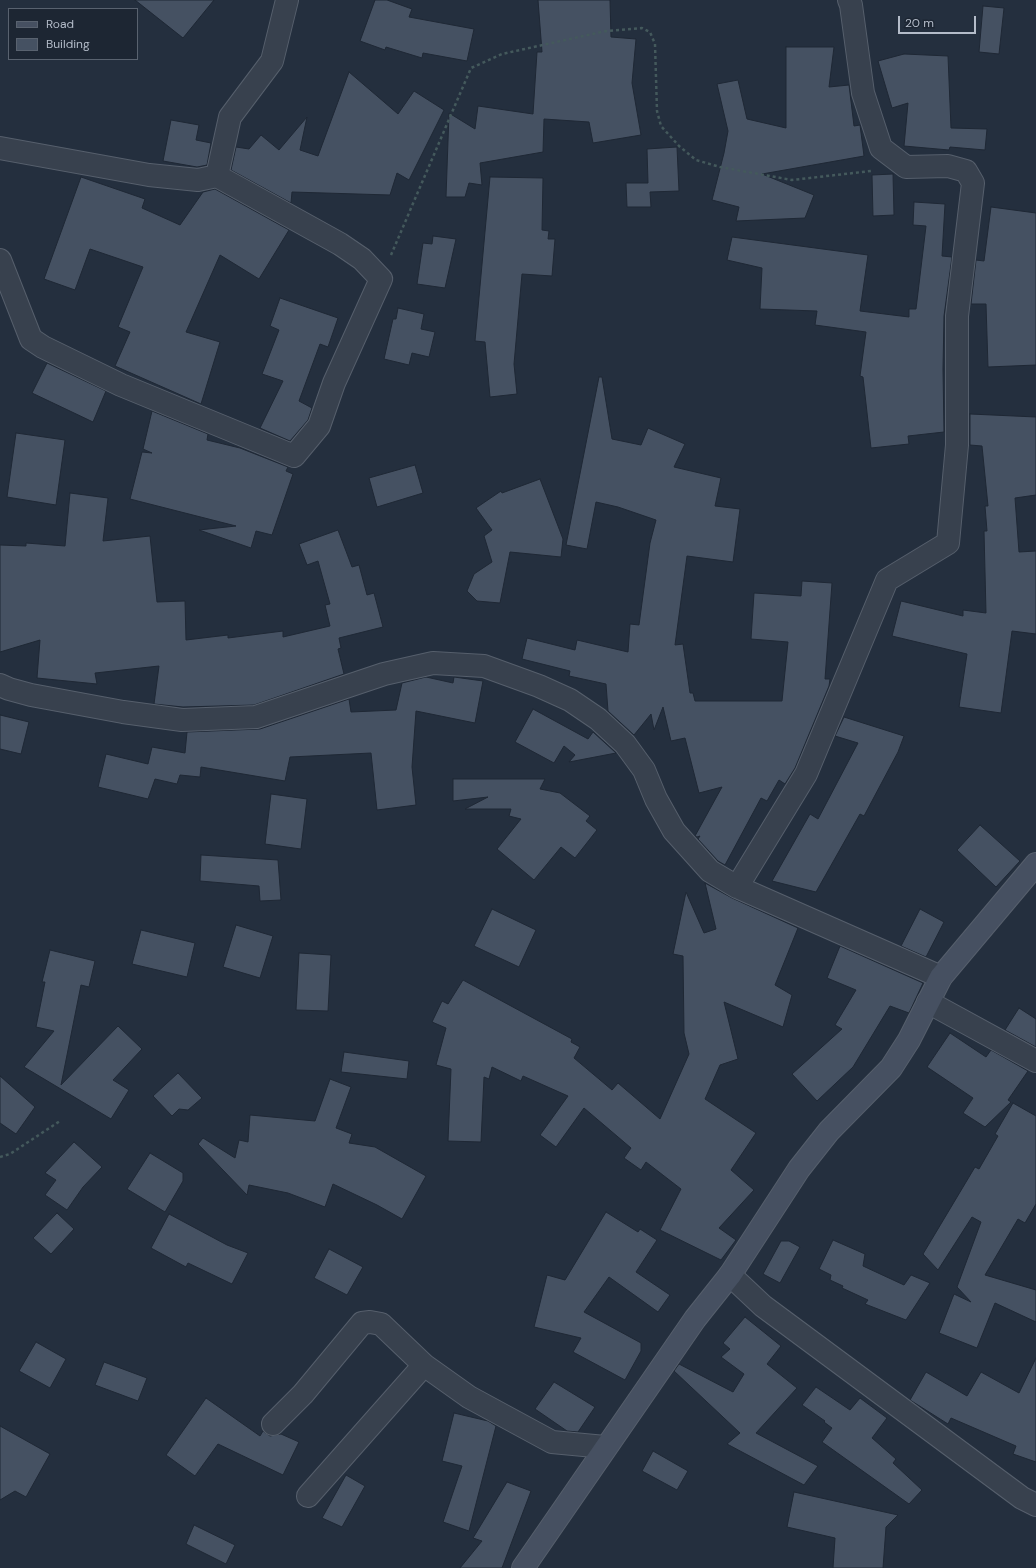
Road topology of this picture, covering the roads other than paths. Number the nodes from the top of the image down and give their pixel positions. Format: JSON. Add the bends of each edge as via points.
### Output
{"nodes":[{"id":1,"x":288,"y":0,"type":"edge"},
{"id":2,"x":849,"y":0,"type":"edge"},
{"id":3,"x":0,"y":148,"type":"edge"},
{"id":4,"x":217,"y":176,"type":"junction"},
{"id":5,"x":0,"y":260,"type":"edge"},
{"id":6,"x":0,"y":685,"type":"edge"},
{"id":7,"x":1036,"y":864,"type":"edge"},
{"id":8,"x":738,"y":887,"type":"junction"},
{"id":9,"x":941,"y":978,"type":"junction"},
{"id":10,"x":928,"y":1002,"type":"junction"},
{"id":11,"x":1036,"y":1061,"type":"edge"},
{"id":12,"x":730,"y":1275,"type":"junction"},
{"id":13,"x":424,"y":1365,"type":"junction"},
{"id":14,"x":273,"y":1424,"type":"dead end"},
{"id":15,"x":605,"y":1447,"type":"junction"},
{"id":16,"x":308,"y":1496,"type":"dead end"},
{"id":17,"x":1036,"y":1505,"type":"edge"},
{"id":18,"x":523,"y":1568,"type":"edge"}],
"edges":[{"from":1,"to":4,"type":"street","via":[[272,61],[230,117]]},
{"from":2,"to":8,"type":"street","via":[[863,93],[880,148],[906,167],[948,166],[966,171],[973,183],[957,316],[957,445],[948,543],[887,580],[806,774]]},
{"from":3,"to":4,"type":"street","via":[[149,175],[198,180]]},
{"from":4,"to":5,"type":"street","via":[[340,244],[362,259],[381,279],[334,383],[320,426],[294,456],[121,385],[43,347],[31,339]]},
{"from":6,"to":8,"type":"street","via":[[31,695],[182,720],[256,717],[384,674],[433,663],[484,666],[570,700],[598,718],[625,744],[644,770],[656,799],[674,831],[710,872]]},
{"from":7,"to":9,"type":"main road"},
{"from":8,"to":9,"type":"street"},
{"from":9,"to":10,"type":"main road"},
{"from":10,"to":11,"type":"street"},
{"from":10,"to":12,"type":"main road","via":[[909,1040],[891,1068],[829,1131],[799,1169]]},
{"from":12,"to":15,"type":"main road","via":[[694,1319]]},
{"from":12,"to":17,"type":"street","via":[[763,1306],[1022,1498]]},
{"from":13,"to":14,"type":"street","via":[[380,1324],[362,1323],[303,1394]]},
{"from":13,"to":15,"type":"street","via":[[469,1397],[552,1442]]},
{"from":13,"to":16,"type":"street"},
{"from":15,"to":18,"type":"main road"}]}
